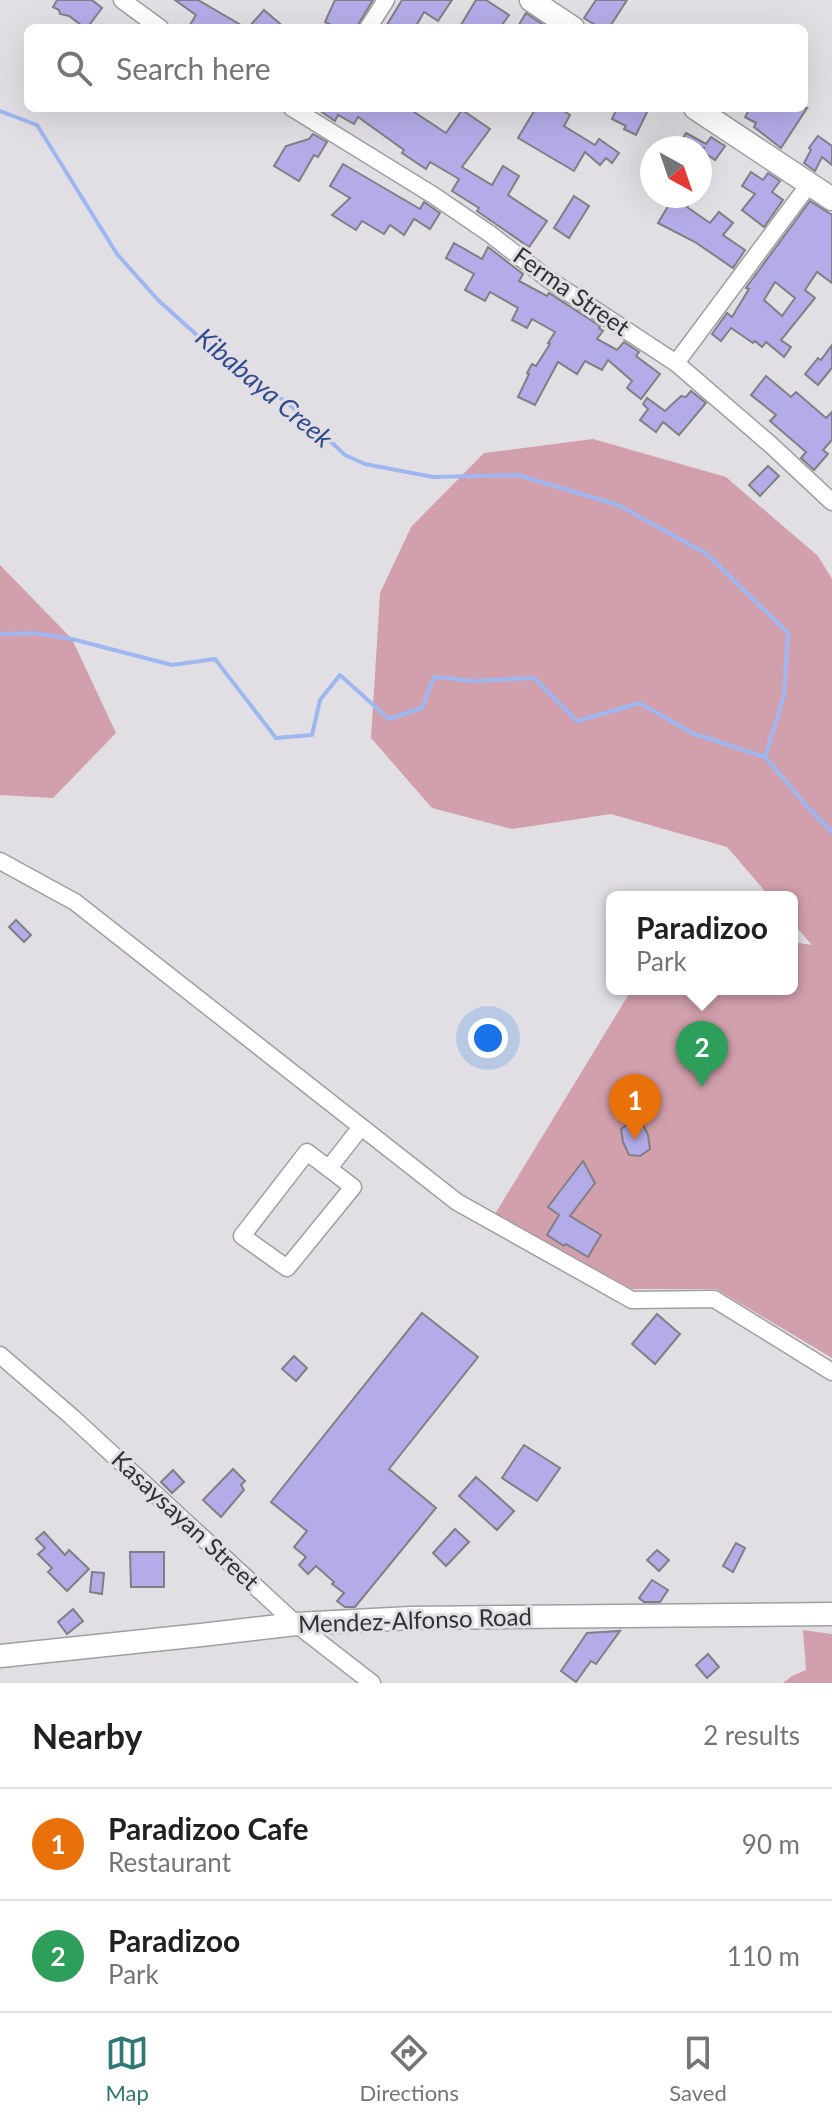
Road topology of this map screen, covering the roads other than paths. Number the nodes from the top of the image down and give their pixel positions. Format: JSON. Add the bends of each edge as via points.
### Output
{"nodes":[{"id":1,"x":122,"y":0,"type":"edge"},
{"id":2,"x":386,"y":0,"type":"edge"},
{"id":3,"x":531,"y":0,"type":"edge"},
{"id":4,"x":155,"y":24,"type":"edge"},
{"id":5,"x":371,"y":24,"type":"edge"},
{"id":6,"x":567,"y":24,"type":"edge"},
{"id":7,"x":701,"y":112,"type":"edge"},
{"id":8,"x":311,"y":113,"type":"edge"},
{"id":9,"x":810,"y":183,"type":"junction"},
{"id":10,"x":832,"y":199,"type":"edge"},
{"id":11,"x":676,"y":363,"type":"junction"},
{"id":12,"x":832,"y":502,"type":"edge"},
{"id":13,"x":0,"y":861,"type":"edge"},
{"id":14,"x":361,"y":1127,"type":"junction"},
{"id":15,"x":329,"y":1168,"type":"junction"},
{"id":16,"x":0,"y":1355,"type":"edge"},
{"id":17,"x":832,"y":1372,"type":"edge"},
{"id":18,"x":832,"y":1614,"type":"edge"},
{"id":19,"x":296,"y":1624,"type":"junction"},
{"id":20,"x":0,"y":1656,"type":"edge"},
{"id":21,"x":372,"y":1683,"type":"edge"}],
"edges":[{"from":1,"to":4,"type":"street"},
{"from":2,"to":5,"type":"street"},
{"from":3,"to":6,"type":"main road"},
{"from":7,"to":9,"type":"main road"},
{"from":8,"to":11,"type":"street","name":"Ferma Street"},
{"from":9,"to":10,"type":"main road"},
{"from":9,"to":11,"type":"street"},
{"from":11,"to":12,"type":"street","name":"Ferma Street"},
{"from":13,"to":14,"type":"street","via":[[75,902]]},
{"from":14,"to":15,"type":"street"},
{"from":14,"to":17,"type":"street","via":[[457,1202],[632,1300],[714,1299]]},
{"from":15,"to":15,"type":"street","via":[[307,1152],[242,1236],[287,1268],[353,1187]]},
{"from":16,"to":19,"type":"street","name":"Kasaysayan Street"},
{"from":18,"to":19,"type":"main road","name":"Mendez-Alfonso Road"},
{"from":19,"to":20,"type":"main road","name":"Mendez-Alfonso Road"},
{"from":19,"to":21,"type":"street","name":"Kasaysayan Street"}]}
